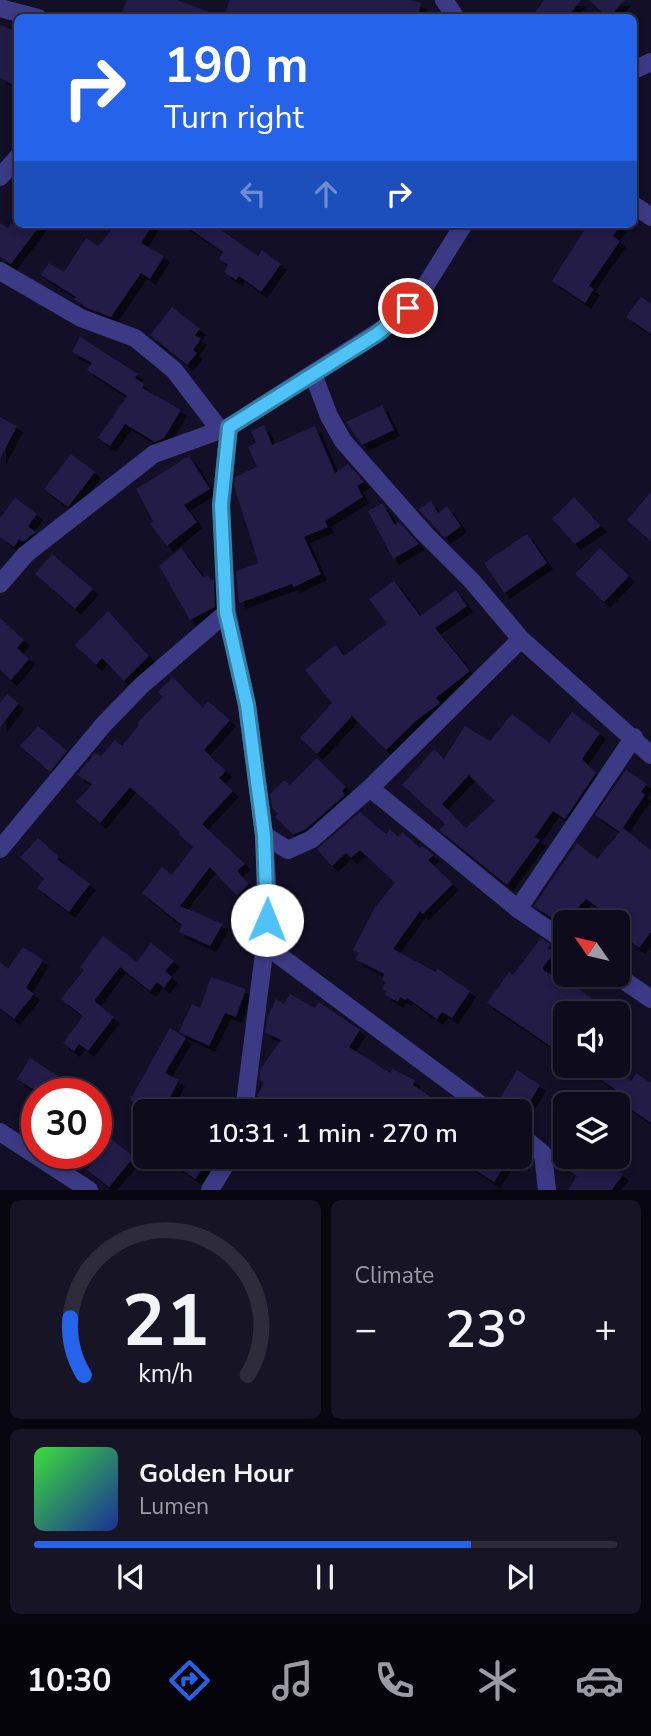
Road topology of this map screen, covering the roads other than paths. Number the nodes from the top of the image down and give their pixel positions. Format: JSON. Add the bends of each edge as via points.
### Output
{"nodes":[{"id":1,"x":0,"y":8,"type":"edge"},
{"id":2,"x":23,"y":14,"type":"edge"},
{"id":3,"x":14,"y":161,"type":"edge"},
{"id":4,"x":0,"y":177,"type":"edge"},
{"id":5,"x":462,"y":228,"type":"edge"},
{"id":6,"x":0,"y":271,"type":"edge"},
{"id":7,"x":313,"y":374,"type":"junction"},
{"id":8,"x":225,"y":429,"type":"junction"},
{"id":9,"x":0,"y":584,"type":"edge"},
{"id":10,"x":226,"y":612,"type":"junction"},
{"id":11,"x":522,"y":639,"type":"junction"},
{"id":12,"x":634,"y":737,"type":"junction"},
{"id":13,"x":651,"y":755,"type":"edge"},
{"id":14,"x":370,"y":788,"type":"junction"},
{"id":15,"x":264,"y":835,"type":"junction"},
{"id":16,"x":0,"y":849,"type":"edge"},
{"id":17,"x":518,"y":909,"type":"junction"},
{"id":18,"x":553,"y":933,"type":"edge"},
{"id":19,"x":265,"y":945,"type":"junction"},
{"id":20,"x":630,"y":985,"type":"edge"},
{"id":21,"x":651,"y":999,"type":"edge"},
{"id":22,"x":246,"y":1099,"type":"edge"},
{"id":23,"x":473,"y":1099,"type":"edge"},
{"id":24,"x":0,"y":1132,"type":"edge"},
{"id":25,"x":532,"y":1145,"type":"edge"},
{"id":26,"x":223,"y":1169,"type":"edge"},
{"id":27,"x":89,"y":1190,"type":"edge"},
{"id":28,"x":210,"y":1190,"type":"edge"},
{"id":29,"x":547,"y":1190,"type":"edge"}],
"edges":[{"from":1,"to":2,"type":"street"},
{"from":3,"to":4,"type":"street"},
{"from":5,"to":7,"type":"street","via":[[424,288],[395,321]]},
{"from":6,"to":8,"type":"street","via":[[81,317],[135,338],[174,370]]},
{"from":7,"to":8,"type":"street"},
{"from":7,"to":11,"type":"street","via":[[328,416],[344,441]]},
{"from":8,"to":9,"type":"street","via":[[154,454],[26,554]]},
{"from":8,"to":10,"type":"street","via":[[221,505]]},
{"from":10,"to":15,"type":"street","via":[[247,705]]},
{"from":10,"to":16,"type":"street","via":[[104,724]]},
{"from":11,"to":12,"type":"street"},
{"from":11,"to":14,"type":"street"},
{"from":12,"to":13,"type":"street"},
{"from":12,"to":17,"type":"street"},
{"from":14,"to":15,"type":"street","via":[[312,839],[288,850]]},
{"from":14,"to":17,"type":"street"},
{"from":15,"to":19,"type":"street"},
{"from":17,"to":18,"type":"street"},
{"from":19,"to":22,"type":"street"},
{"from":19,"to":23,"type":"street"},
{"from":20,"to":21,"type":"street"},
{"from":24,"to":27,"type":"street"},
{"from":25,"to":29,"type":"street","via":[[543,1154]]},
{"from":26,"to":28,"type":"street"}]}
